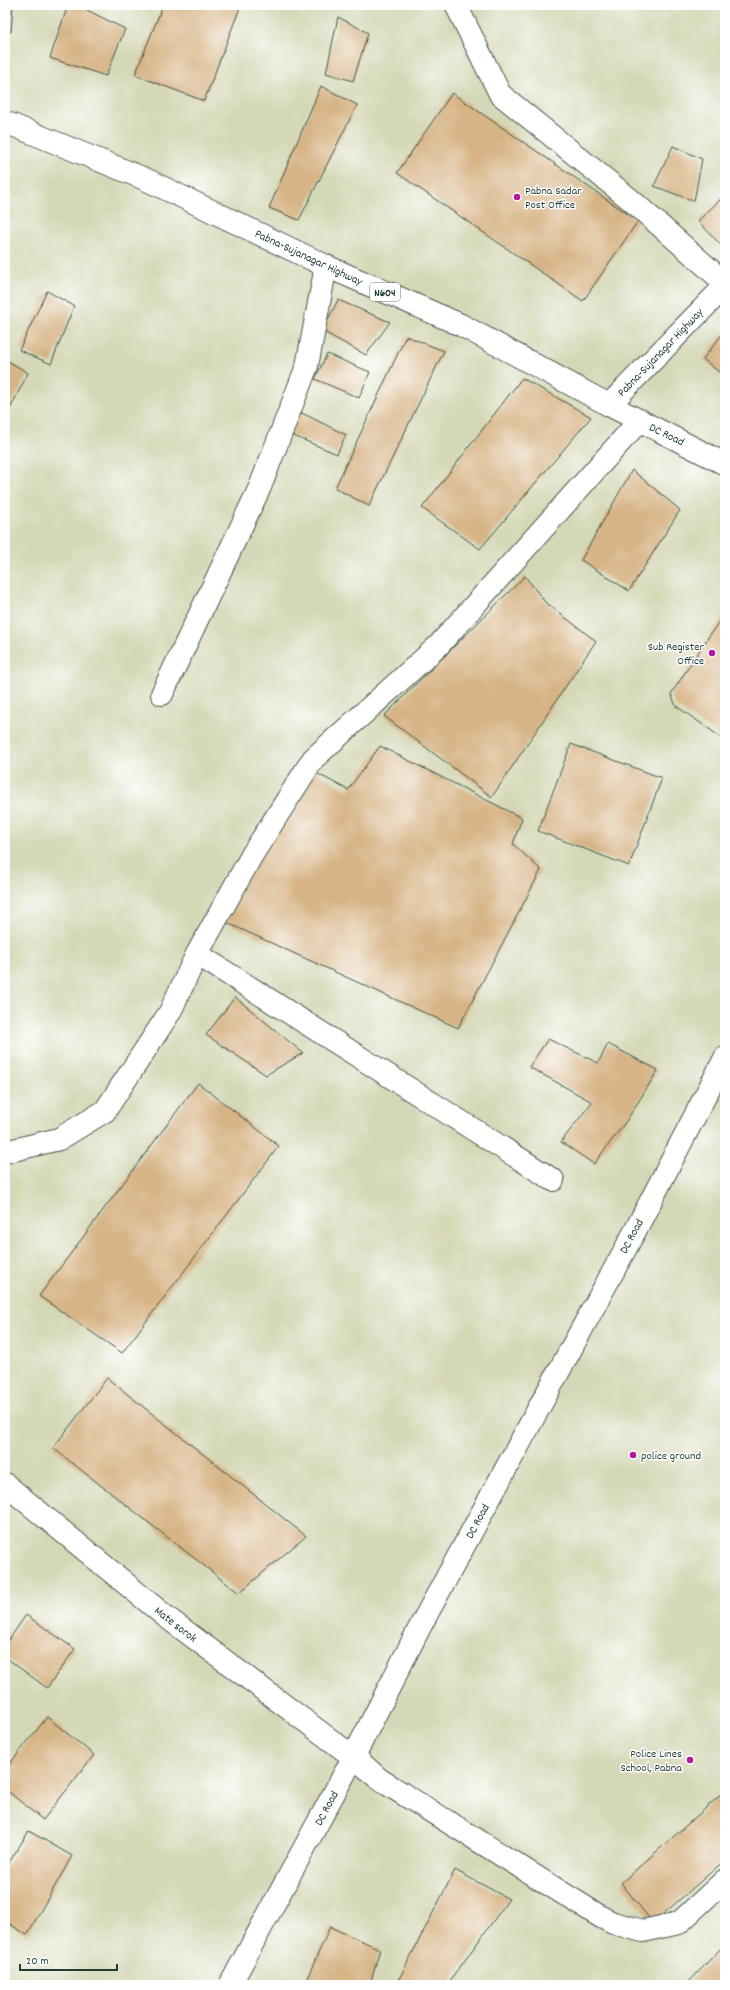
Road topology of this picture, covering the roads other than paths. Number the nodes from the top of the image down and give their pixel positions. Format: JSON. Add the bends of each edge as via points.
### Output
{"nodes":[{"id":1,"x":456,"y":5,"type":"edge"},
{"id":2,"x":5,"y":122,"type":"edge"},
{"id":3,"x":326,"y":266,"type":"junction"},
{"id":4,"x":725,"y":285,"type":"edge"},
{"id":5,"x":609,"y":405,"type":"junction"},
{"id":6,"x":640,"y":420,"type":"junction"},
{"id":7,"x":725,"y":464,"type":"edge"},
{"id":8,"x":162,"y":694,"type":"dead end"},
{"id":9,"x":197,"y":954,"type":"junction"},
{"id":10,"x":725,"y":1058,"type":"edge"},
{"id":11,"x":5,"y":1152,"type":"edge"},
{"id":12,"x":553,"y":1180,"type":"dead end"},
{"id":13,"x":5,"y":1484,"type":"edge"},
{"id":14,"x":356,"y":1760,"type":"junction"},
{"id":15,"x":725,"y":1880,"type":"edge"},
{"id":16,"x":230,"y":1985,"type":"edge"}],
"edges":[{"from":1,"to":4,"type":"main road","via":[[500,94],[631,200]]},
{"from":2,"to":3,"type":"main road","name":"Pabna-Sujanagar Highway","number":"N604","via":[[145,179]]},
{"from":3,"to":5,"type":"main road","name":"Pabna-Sujanagar Highway","number":"N604","via":[[461,325]]},
{"from":3,"to":8,"type":"main road","via":[[307,366],[260,487]]},
{"from":4,"to":5,"type":"main road","name":"Pabna-Sujanagar Highway"},
{"from":5,"to":6,"type":"main road","name":"DC Road"},
{"from":6,"to":7,"type":"main road","name":"DC Road"},
{"from":6,"to":9,"type":"main road","via":[[438,646],[312,758],[252,855]]},
{"from":9,"to":11,"type":"main road","via":[[170,1012],[105,1112],[60,1139]]},
{"from":9,"to":12,"type":"main road"},
{"from":10,"to":14,"type":"main road","name":"DC Road","via":[[630,1240],[422,1624]]},
{"from":13,"to":14,"type":"main road","name":"Mate sorok","via":[[165,1616]]},
{"from":14,"to":15,"type":"main road","name":"Mate sorok","via":[[379,1779],[613,1923],[643,1931],[679,1923]]},
{"from":14,"to":16,"type":"main road","name":"DC Road"}]}
